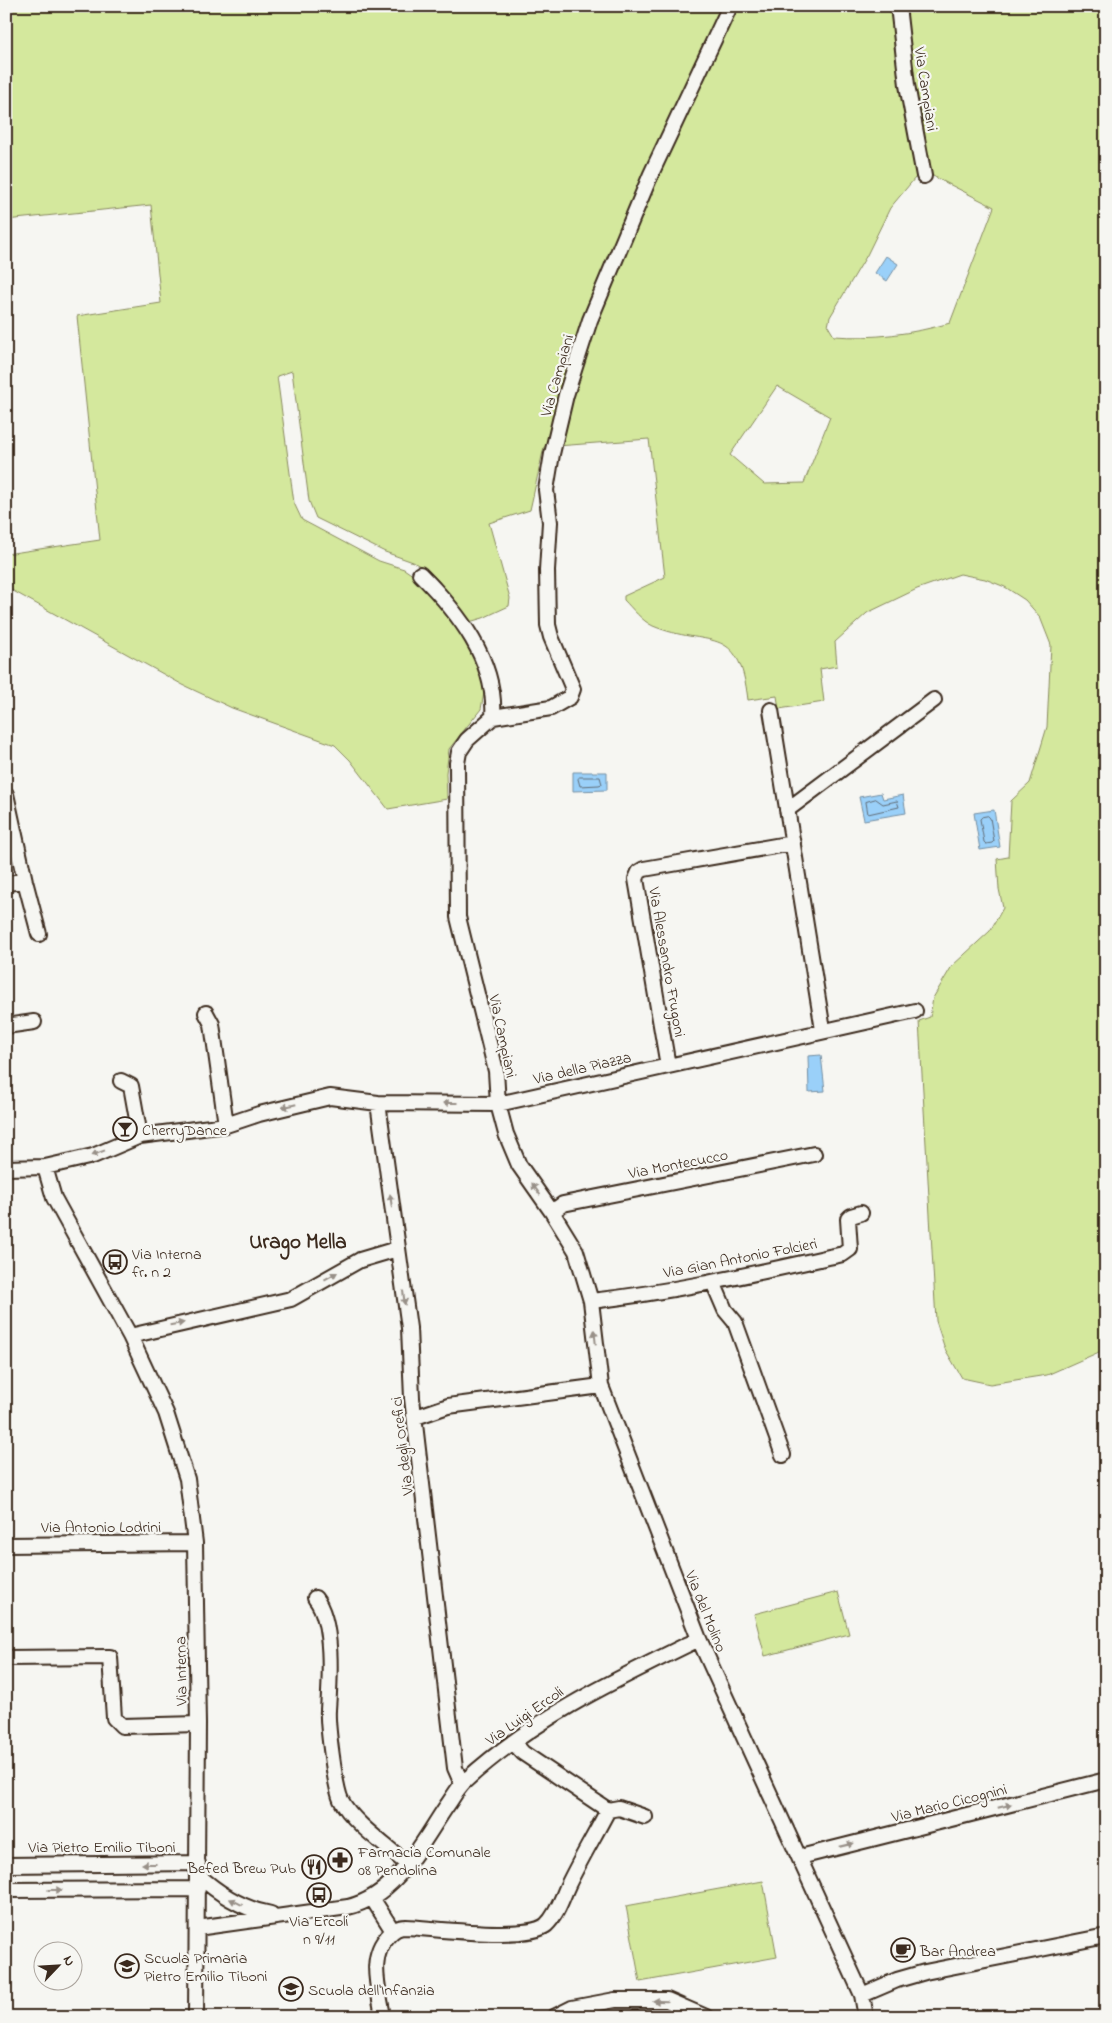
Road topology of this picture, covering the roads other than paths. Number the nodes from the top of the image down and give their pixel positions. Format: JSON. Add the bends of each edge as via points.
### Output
{"nodes":[{"id":1,"x":730,"y":6,"type":"edge"},
{"id":2,"x":898,"y":6,"type":"edge"},
{"id":3,"x":924,"y":176,"type":"dead end"},
{"id":4,"x":420,"y":574,"type":"dead end"},
{"id":5,"x":934,"y":700,"type":"dead end"},
{"id":6,"x":771,"y":710,"type":"dead end"},
{"id":7,"x":493,"y":717,"type":"junction"},
{"id":8,"x":6,"y":794,"type":"edge"},
{"id":9,"x":787,"y":810,"type":"junction"},
{"id":10,"x":793,"y":843,"type":"junction"},
{"id":11,"x":25,"y":881,"type":"junction"},
{"id":12,"x":6,"y":883,"type":"edge"},
{"id":13,"x":40,"y":934,"type":"dead end"},
{"id":14,"x":915,"y":1010,"type":"dead end"},
{"id":15,"x":206,"y":1012,"type":"dead end"},
{"id":16,"x":34,"y":1022,"type":"dead end"},
{"id":17,"x":6,"y":1026,"type":"edge"},
{"id":18,"x":823,"y":1030,"type":"junction"},
{"id":19,"x":668,"y":1066,"type":"junction"},
{"id":20,"x":120,"y":1082,"type":"dead end"},
{"id":21,"x":378,"y":1104,"type":"junction"},
{"id":22,"x":498,"y":1104,"type":"junction"},
{"id":23,"x":226,"y":1125,"type":"junction"},
{"id":24,"x":140,"y":1136,"type":"junction"},
{"id":25,"x":814,"y":1154,"type":"dead end"},
{"id":26,"x":45,"y":1167,"type":"junction"},
{"id":27,"x":6,"y":1168,"type":"edge"},
{"id":28,"x":552,"y":1212,"type":"junction"},
{"id":29,"x":861,"y":1213,"type":"dead end"},
{"id":30,"x":398,"y":1250,"type":"junction"},
{"id":31,"x":713,"y":1282,"type":"junction"},
{"id":32,"x":591,"y":1301,"type":"junction"},
{"id":33,"x":130,"y":1336,"type":"junction"},
{"id":34,"x":601,"y":1386,"type":"junction"},
{"id":35,"x":416,"y":1417,"type":"junction"},
{"id":36,"x":783,"y":1455,"type":"dead end"},
{"id":37,"x":195,"y":1543,"type":"junction"},
{"id":38,"x":6,"y":1545,"type":"edge"},
{"id":39,"x":315,"y":1598,"type":"dead end"},
{"id":40,"x":698,"y":1639,"type":"junction"},
{"id":41,"x":6,"y":1658,"type":"edge"},
{"id":42,"x":198,"y":1724,"type":"junction"},
{"id":43,"x":513,"y":1742,"type":"junction"},
{"id":44,"x":1106,"y":1780,"type":"edge"},
{"id":45,"x":462,"y":1784,"type":"junction"},
{"id":46,"x":608,"y":1810,"type":"junction"},
{"id":47,"x":645,"y":1817,"type":"dead end"},
{"id":48,"x":800,"y":1857,"type":"junction"},
{"id":49,"x":406,"y":1864,"type":"junction"},
{"id":50,"x":6,"y":1865,"type":"edge"},
{"id":51,"x":198,"y":1869,"type":"junction"},
{"id":52,"x":198,"y":1889,"type":"junction"},
{"id":53,"x":6,"y":1890,"type":"edge"},
{"id":54,"x":372,"y":1898,"type":"junction"},
{"id":55,"x":280,"y":1916,"type":"junction"},
{"id":56,"x":197,"y":1928,"type":"junction"},
{"id":57,"x":393,"y":1931,"type":"junction"},
{"id":58,"x":1106,"y":1936,"type":"edge"},
{"id":59,"x":862,"y":1995,"type":"junction"},
{"id":60,"x":196,"y":2017,"type":"edge"},
{"id":61,"x":383,"y":2017,"type":"edge"},
{"id":62,"x":554,"y":2017,"type":"edge"},
{"id":63,"x":706,"y":2017,"type":"edge"},
{"id":64,"x":866,"y":2017,"type":"edge"}],
"edges":[{"from":1,"to":7,"type":"street","name":"Via Campiani","via":[[651,174],[590,320],[566,395],[552,454],[546,490],[550,522],[546,570],[548,625],[572,689],[570,697],[551,708]]},
{"from":2,"to":3,"type":"street","name":"Via Campiani"},
{"from":4,"to":7,"type":"street","via":[[445,599],[486,666],[494,700]]},
{"from":5,"to":9,"type":"street"},
{"from":6,"to":9,"type":"street"},
{"from":7,"to":22,"type":"street","name":"Via Campiani","via":[[467,740],[459,752],[458,917],[496,1071]]},
{"from":8,"to":11,"type":"street"},
{"from":9,"to":10,"type":"street"},
{"from":10,"to":18,"type":"street"},
{"from":10,"to":19,"type":"street","name":"Via Alessandro Frugoni","via":[[639,872],[636,879]]},
{"from":11,"to":12,"type":"street"},
{"from":11,"to":13,"type":"street"},
{"from":14,"to":18,"type":"street","name":"Via della Piazza"},
{"from":15,"to":23,"type":"street","via":[[212,1024]]},
{"from":16,"to":17,"type":"street"},
{"from":18,"to":19,"type":"street","name":"Via della Piazza"},
{"from":19,"to":22,"type":"street","name":"Via della Piazza"},
{"from":20,"to":24,"type":"street","via":[[131,1086]]},
{"from":22,"to":21,"type":"street","name":"Via della Piazza","one_way":true},
{"from":21,"to":23,"type":"street","name":"Via della Piazza","one_way":true,"via":[[330,1097]]},
{"from":30,"to":21,"type":"street","name":"Via degli Orefici","one_way":true},
{"from":28,"to":22,"type":"street","name":"Via Campiani","one_way":true,"via":[[519,1165]]},
{"from":23,"to":24,"type":"street","name":"Via della Piazza"},
{"from":24,"to":26,"type":"street","name":"Via della Piazza","one_way":true,"via":[[93,1156]]},
{"from":25,"to":28,"type":"street","name":"Via Montecucco","via":[[563,1204]]},
{"from":26,"to":27,"type":"street","name":"Via della Piazza"},
{"from":26,"to":33,"type":"street","name":"Via Interna","via":[[54,1198]]},
{"from":28,"to":32,"type":"street","name":"Via Campiani","via":[[576,1251]]},
{"from":29,"to":31,"type":"street","name":"Via Gian Antonio Folcieri","via":[[848,1219],[850,1249],[843,1254]]},
{"from":33,"to":30,"type":"street","one_way":true,"via":[[291,1299],[360,1260]]},
{"from":30,"to":35,"type":"street","name":"Via degli Orefici","one_way":true,"via":[[409,1328]]},
{"from":31,"to":32,"type":"street","name":"Via Gian Antonio Folcieri"},
{"from":31,"to":36,"type":"street","via":[[725,1310],[735,1322]]},
{"from":34,"to":32,"type":"street","name":"Via Campiani","one_way":true},
{"from":33,"to":37,"type":"street","name":"Via Interna","via":[[166,1413],[187,1479]]},
{"from":34,"to":35,"type":"street","via":[[448,1406]]},
{"from":34,"to":40,"type":"street","name":"Via del Molino"},
{"from":35,"to":45,"type":"street","name":"Via degli Orefici","via":[[455,1768]]},
{"from":37,"to":38,"type":"street","name":"Via Antonio Lodrini"},
{"from":37,"to":42,"type":"street","name":"Via Interna"},
{"from":39,"to":49,"type":"street","via":[[325,1618],[331,1680],[328,1720],[338,1792],[351,1815]]},
{"from":40,"to":43,"type":"street","name":"Via Luigi Ercoli","via":[[600,1687],[549,1716]]},
{"from":40,"to":48,"type":"street","name":"Via del Molino"},
{"from":41,"to":42,"type":"street","via":[[110,1657],[114,1718],[122,1726]]},
{"from":42,"to":51,"type":"street","name":"Via Interna"},
{"from":43,"to":45,"type":"street","name":"Via Luigi Ercoli"},
{"from":43,"to":46,"type":"street"},
{"from":48,"to":44,"type":"street","name":"Via Mario Cicognini","one_way":true},
{"from":45,"to":49,"type":"street","name":"Via Luigi Ercoli"},
{"from":46,"to":47,"type":"street","via":[[619,1808]]},
{"from":46,"to":57,"type":"street","via":[[546,1925],[529,1932],[473,1932],[406,1926]]},
{"from":48,"to":59,"type":"street","name":"Via del Molino"},
{"from":49,"to":54,"type":"street","name":"Via Luigi Ercoli","via":[[387,1887]]},
{"from":51,"to":50,"type":"street","name":"Via Pietro Emilio Tiboni","one_way":true},
{"from":51,"to":52,"type":"street","name":"Via Interna"},
{"from":55,"to":51,"type":"street","name":"Via Luigi Ercoli","one_way":true,"via":[[236,1902],[212,1887]]},
{"from":53,"to":52,"type":"street","one_way":true},
{"from":52,"to":56,"type":"street","name":"Via Interna"},
{"from":54,"to":55,"type":"street","name":"Via Luigi Ercoli","via":[[348,1908]]},
{"from":54,"to":57,"type":"street"},
{"from":55,"to":56,"type":"street","name":"Via Luigi Ercoli"},
{"from":56,"to":60,"type":"street","name":"Via Interna"},
{"from":57,"to":61,"type":"street","via":[[376,1956]]},
{"from":58,"to":59,"type":"street","via":[[925,1972]]},
{"from":59,"to":64,"type":"street","name":"Via del Molino"},
{"from":63,"to":62,"type":"street","one_way":true,"via":[[667,2000],[615,2000],[572,2008]]}]}
